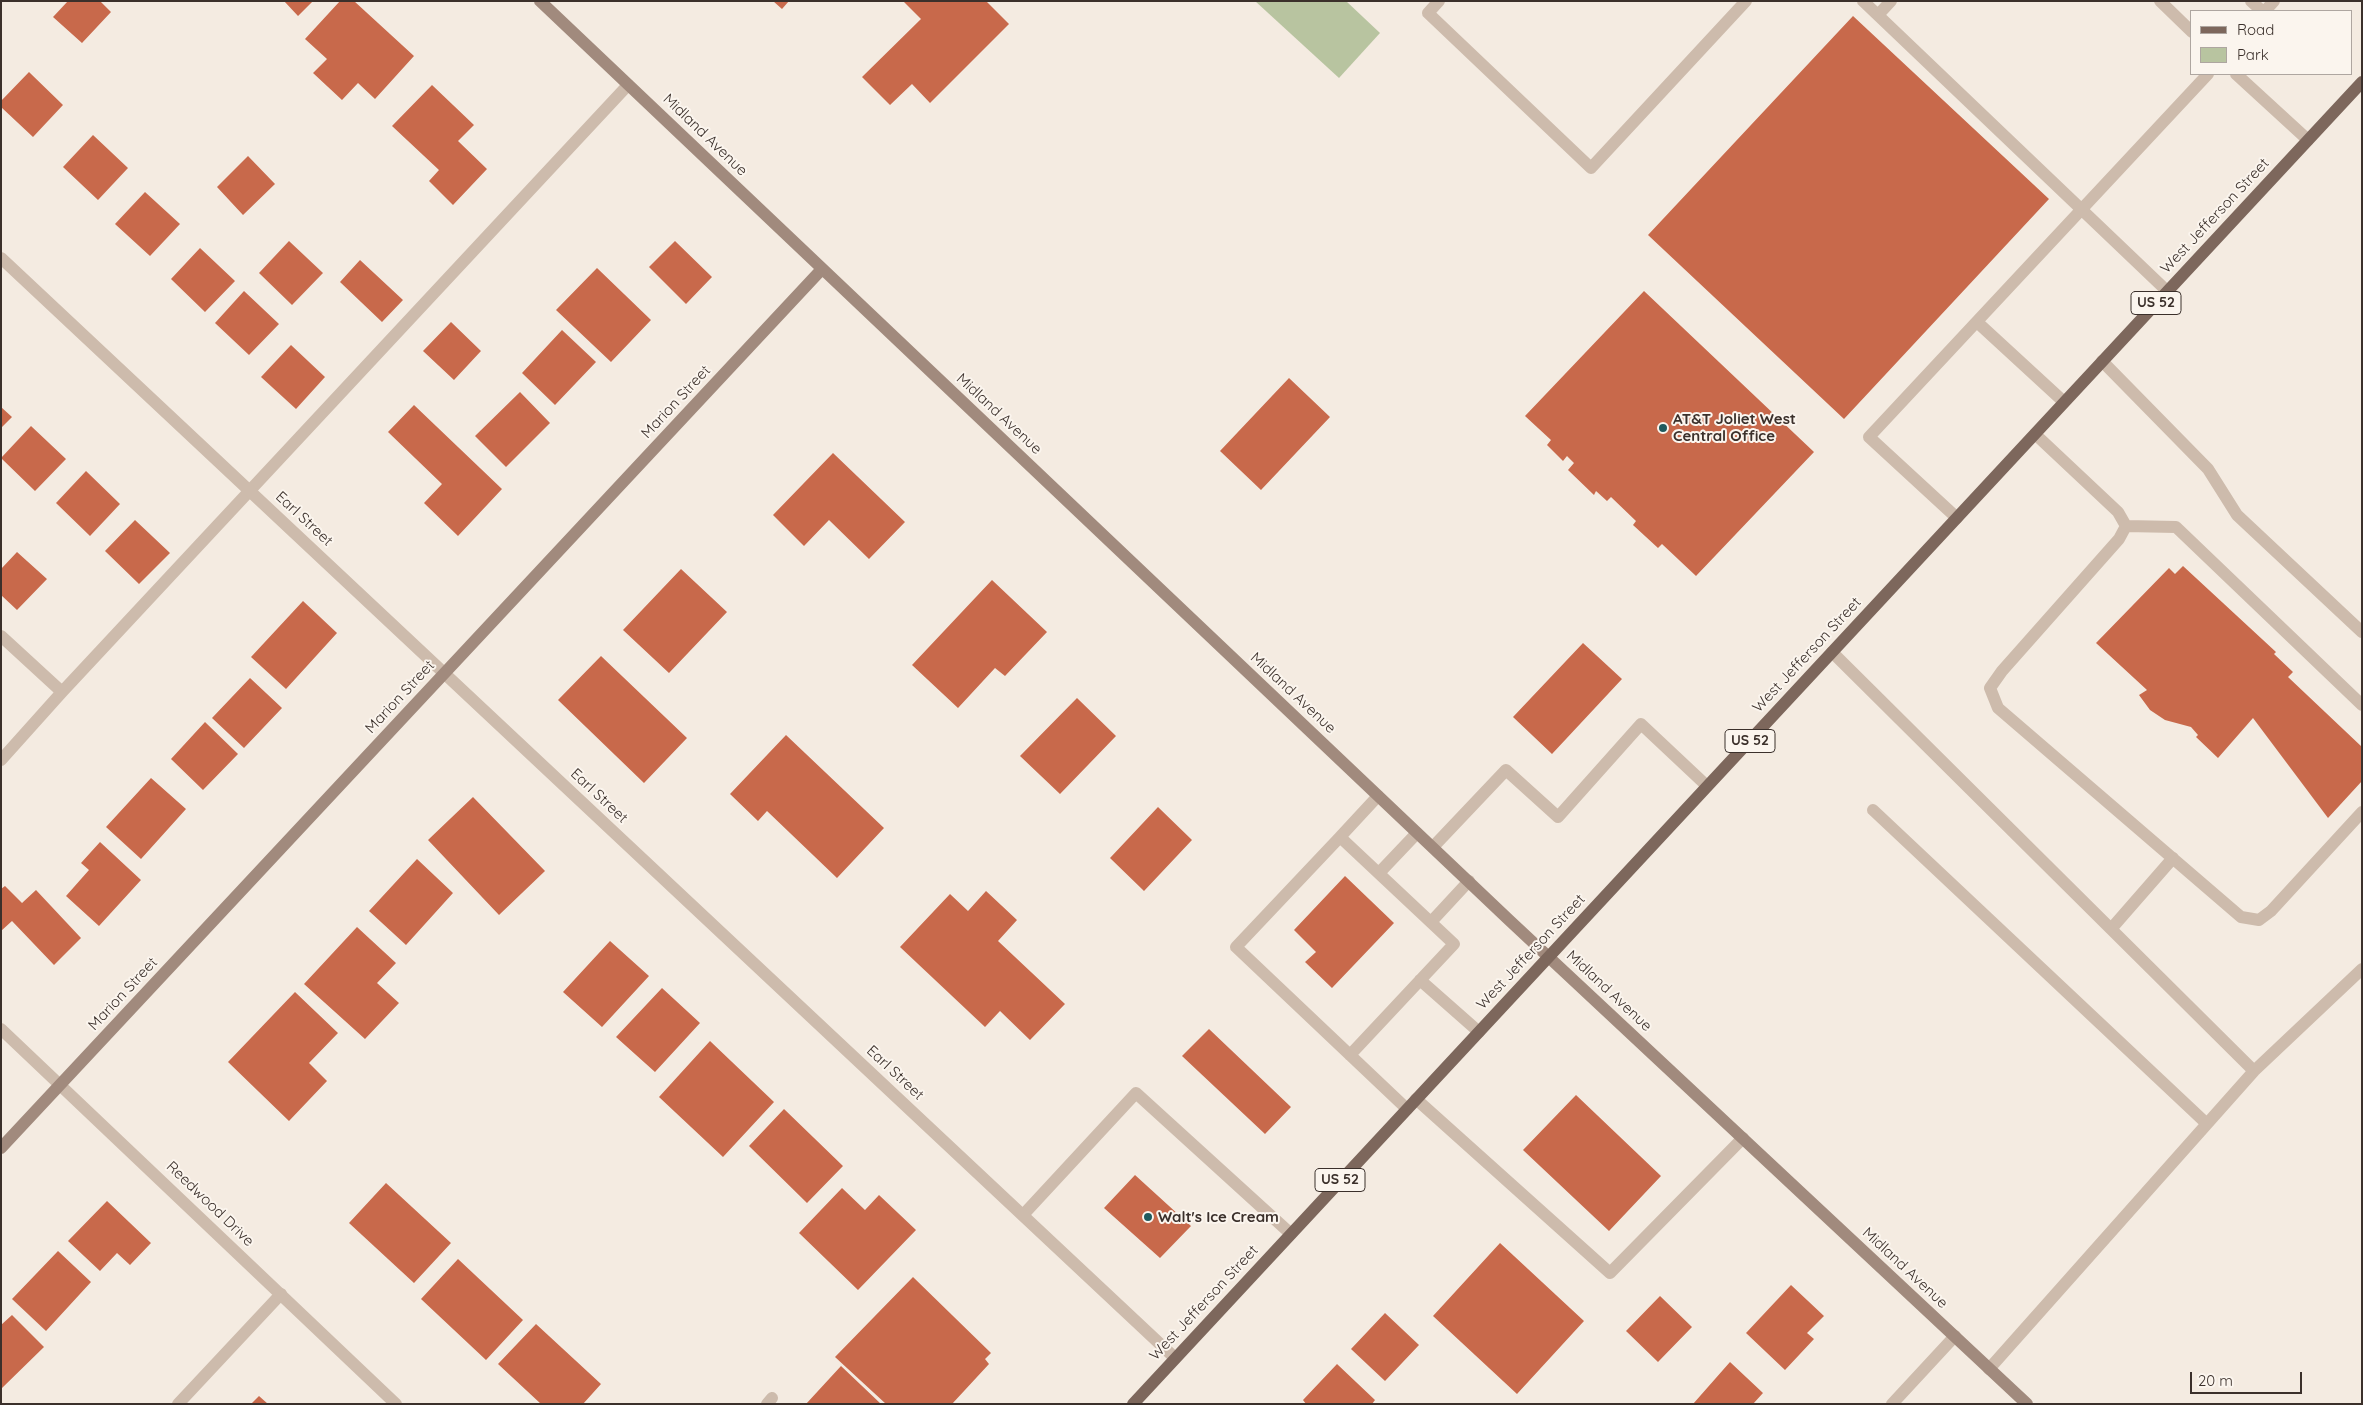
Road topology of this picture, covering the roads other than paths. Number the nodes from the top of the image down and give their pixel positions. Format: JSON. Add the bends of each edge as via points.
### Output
{"nodes":[{"id":1,"x":540,"y":1,"type":"edge"},
{"id":2,"x":1438,"y":1,"type":"edge"},
{"id":3,"x":1746,"y":1,"type":"edge"},
{"id":4,"x":1863,"y":1,"type":"edge"},
{"id":5,"x":1891,"y":1,"type":"edge"},
{"id":6,"x":2160,"y":1,"type":"edge"},
{"id":7,"x":2251,"y":1,"type":"edge"},
{"id":8,"x":2274,"y":1,"type":"edge"},
{"id":9,"x":2262,"y":10,"type":"edge"},
{"id":10,"x":2264,"y":10,"type":"edge"},
{"id":11,"x":1878,"y":15,"type":"junction"},
{"id":12,"x":2190,"y":30,"type":"edge"},
{"id":13,"x":2207,"y":75,"type":"edge"},
{"id":14,"x":2237,"y":75,"type":"edge"},
{"id":15,"x":628,"y":85,"type":"junction"},
{"id":16,"x":2360,"y":86,"type":"edge"},
{"id":17,"x":2308,"y":140,"type":"junction"},
{"id":18,"x":2083,"y":210,"type":"junction"},
{"id":19,"x":1,"y":258,"type":"edge"},
{"id":20,"x":822,"y":269,"type":"junction"},
{"id":21,"x":2167,"y":291,"type":"junction"},
{"id":22,"x":1977,"y":322,"type":"junction"},
{"id":23,"x":2102,"y":361,"type":"junction"},
{"id":24,"x":2064,"y":402,"type":"junction"},
{"id":25,"x":2035,"y":434,"type":"junction"},
{"id":26,"x":250,"y":491,"type":"junction"},
{"id":27,"x":1956,"y":518,"type":"junction"},
{"id":28,"x":2126,"y":526,"type":"junction"},
{"id":29,"x":2359,"y":627,"type":"edge"},
{"id":30,"x":1,"y":636,"type":"edge"},
{"id":31,"x":1832,"y":652,"type":"junction"},
{"id":32,"x":445,"y":673,"type":"junction"},
{"id":33,"x":62,"y":692,"type":"junction"},
{"id":34,"x":2362,"y":705,"type":"edge"},
{"id":35,"x":1,"y":760,"type":"edge"},
{"id":36,"x":1707,"y":786,"type":"junction"},
{"id":37,"x":1378,"y":796,"type":"junction"},
{"id":38,"x":1873,"y":810,"type":"dead end"},
{"id":39,"x":2362,"y":812,"type":"edge"},
{"id":40,"x":1417,"y":833,"type":"junction"},
{"id":41,"x":1340,"y":837,"type":"junction"},
{"id":42,"x":1433,"y":847,"type":"junction"},
{"id":43,"x":2173,"y":858,"type":"junction"},
{"id":44,"x":1379,"y":873,"type":"junction"},
{"id":45,"x":1468,"y":881,"type":"junction"},
{"id":46,"x":1431,"y":922,"type":"junction"},
{"id":47,"x":2111,"y":930,"type":"junction"},
{"id":48,"x":1548,"y":957,"type":"junction"},
{"id":49,"x":2362,"y":969,"type":"edge"},
{"id":50,"x":1420,"y":980,"type":"junction"},
{"id":51,"x":1,"y":1029,"type":"edge"},
{"id":52,"x":1478,"y":1032,"type":"junction"},
{"id":53,"x":1350,"y":1055,"type":"junction"},
{"id":54,"x":2254,"y":1071,"type":"junction"},
{"id":55,"x":61,"y":1085,"type":"junction"},
{"id":56,"x":1416,"y":1098,"type":"junction"},
{"id":57,"x":1407,"y":1109,"type":"junction"},
{"id":58,"x":2207,"y":1124,"type":"junction"},
{"id":59,"x":1743,"y":1138,"type":"junction"},
{"id":60,"x":1,"y":1148,"type":"edge"},
{"id":61,"x":1023,"y":1215,"type":"junction"},
{"id":62,"x":1290,"y":1234,"type":"junction"},
{"id":63,"x":281,"y":1294,"type":"junction"},
{"id":64,"x":1955,"y":1336,"type":"junction"},
{"id":65,"x":1175,"y":1358,"type":"junction"},
{"id":66,"x":1990,"y":1368,"type":"junction"},
{"id":67,"x":178,"y":1404,"type":"edge"},
{"id":68,"x":396,"y":1404,"type":"edge"},
{"id":69,"x":1132,"y":1404,"type":"edge"},
{"id":70,"x":1892,"y":1404,"type":"edge"},
{"id":71,"x":2027,"y":1404,"type":"edge"}],
"edges":[{"from":1,"to":15,"type":"street","name":"Midland Avenue"},
{"from":2,"to":3,"type":"street","via":[[1428,13],[1591,168]]},
{"from":4,"to":11,"type":"street"},
{"from":5,"to":11,"type":"street"},
{"from":6,"to":12,"type":"street"},
{"from":7,"to":9,"type":"street"},
{"from":8,"to":10,"type":"street"},
{"from":11,"to":18,"type":"street"},
{"from":13,"to":18,"type":"street"},
{"from":14,"to":17,"type":"street"},
{"from":15,"to":20,"type":"street","name":"Midland Avenue"},
{"from":15,"to":26,"type":"street"},
{"from":16,"to":17,"type":"main road","name":"West Jefferson Street","number":"US 52"},
{"from":17,"to":21,"type":"main road","name":"West Jefferson Street","number":"US 52"},
{"from":18,"to":21,"type":"street"},
{"from":18,"to":22,"type":"street"},
{"from":19,"to":26,"type":"street","name":"Earl Street"},
{"from":20,"to":32,"type":"street","name":"Marion Street"},
{"from":20,"to":37,"type":"street","name":"Midland Avenue"},
{"from":21,"to":23,"type":"main road","name":"West Jefferson Street","number":"US 52"},
{"from":22,"to":24,"type":"street"},
{"from":22,"to":27,"type":"street","via":[[1870,437]]},
{"from":23,"to":24,"type":"main road","name":"West Jefferson Street","number":"US 52"},
{"from":23,"to":29,"type":"street","via":[[2208,469],[2237,515]]},
{"from":24,"to":25,"type":"main road","name":"West Jefferson Street","number":"US 52"},
{"from":25,"to":27,"type":"main road","name":"West Jefferson Street","number":"US 52"},
{"from":25,"to":28,"type":"street","via":[[2118,512]]},
{"from":26,"to":32,"type":"street","name":"Earl Street"},
{"from":26,"to":33,"type":"street"},
{"from":27,"to":31,"type":"main road","name":"West Jefferson Street","number":"US 52"},
{"from":28,"to":34,"type":"street","via":[[2176,527]]},
{"from":28,"to":43,"type":"street","via":[[2119,539],[1990,688],[1998,708]]},
{"from":30,"to":33,"type":"street"},
{"from":31,"to":36,"type":"main road","name":"West Jefferson Street","number":"US 52"},
{"from":31,"to":47,"type":"street"},
{"from":32,"to":55,"type":"street","name":"Marion Street"},
{"from":32,"to":61,"type":"street","name":"Earl Street"},
{"from":33,"to":35,"type":"street"},
{"from":36,"to":42,"type":"street","via":[[1641,724],[1558,817],[1506,770]]},
{"from":36,"to":48,"type":"main road","name":"West Jefferson Street","number":"US 52"},
{"from":37,"to":40,"type":"street","name":"Midland Avenue"},
{"from":37,"to":41,"type":"street"},
{"from":38,"to":58,"type":"street"},
{"from":39,"to":43,"type":"street","via":[[2271,911],[2258,920],[2241,917]]},
{"from":40,"to":42,"type":"street","name":"Midland Avenue"},
{"from":40,"to":44,"type":"street"},
{"from":41,"to":44,"type":"street"},
{"from":41,"to":53,"type":"street","via":[[1236,948]]},
{"from":42,"to":45,"type":"street","name":"Midland Avenue"},
{"from":43,"to":47,"type":"street"},
{"from":44,"to":46,"type":"street"},
{"from":45,"to":46,"type":"street"},
{"from":45,"to":48,"type":"street","name":"Midland Avenue"},
{"from":46,"to":50,"type":"street","via":[[1454,944]]},
{"from":47,"to":54,"type":"street"},
{"from":48,"to":52,"type":"main road","name":"West Jefferson Street","number":"US 52"},
{"from":48,"to":59,"type":"street","name":"Midland Avenue"},
{"from":49,"to":54,"type":"street"},
{"from":50,"to":52,"type":"street"},
{"from":50,"to":53,"type":"street"},
{"from":51,"to":55,"type":"street","name":"Reedwood Drive"},
{"from":52,"to":56,"type":"main road","name":"West Jefferson Street","number":"US 52"},
{"from":53,"to":57,"type":"street"},
{"from":54,"to":58,"type":"street"},
{"from":55,"to":60,"type":"street","name":"Marion Street"},
{"from":55,"to":63,"type":"street","name":"Reedwood Drive"},
{"from":56,"to":57,"type":"main road","name":"West Jefferson Street","number":"US 52"},
{"from":56,"to":59,"type":"street","via":[[1610,1273]]},
{"from":57,"to":62,"type":"main road","name":"West Jefferson Street","number":"US 52"},
{"from":58,"to":66,"type":"street"},
{"from":59,"to":64,"type":"street","name":"Midland Avenue"},
{"from":61,"to":62,"type":"street","via":[[1136,1093]]},
{"from":61,"to":65,"type":"street","name":"Earl Street"},
{"from":62,"to":65,"type":"main road","name":"West Jefferson Street","number":"US 52"},
{"from":63,"to":67,"type":"street"},
{"from":63,"to":68,"type":"street","name":"Reedwood Drive"},
{"from":64,"to":66,"type":"street","name":"Midland Avenue"},
{"from":64,"to":70,"type":"street"},
{"from":65,"to":69,"type":"main road","name":"West Jefferson Street","number":"US 52"},
{"from":66,"to":71,"type":"street","name":"Midland Avenue"}]}
